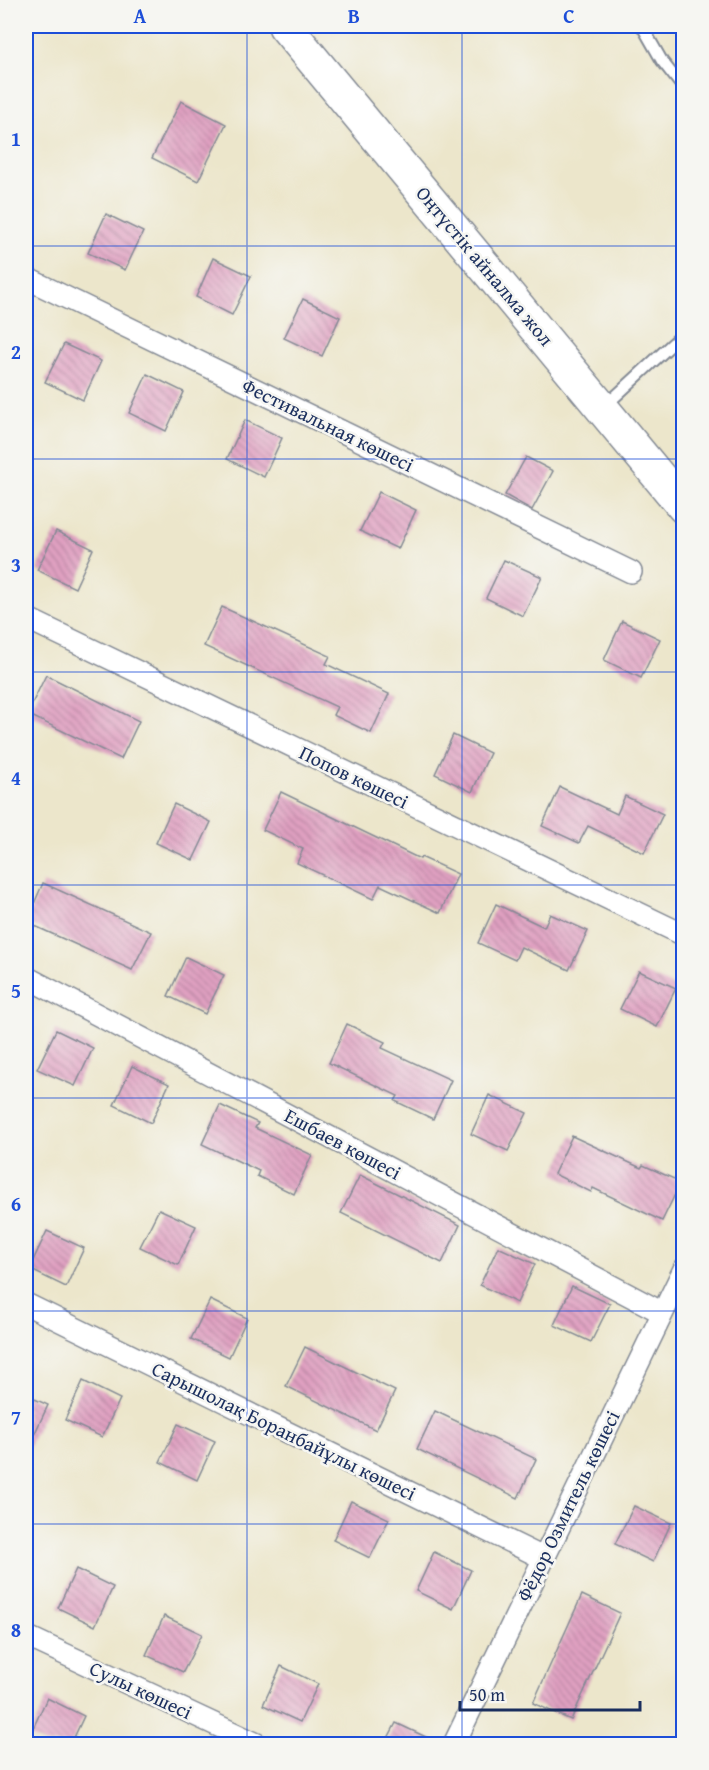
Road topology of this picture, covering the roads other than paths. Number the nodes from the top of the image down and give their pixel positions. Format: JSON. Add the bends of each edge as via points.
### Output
{"nodes":[{"id":1,"x":285,"y":26,"type":"edge"},
{"id":2,"x":642,"y":26,"type":"edge"},
{"id":3,"x":684,"y":89,"type":"edge"},
{"id":4,"x":26,"y":278,"type":"edge"},
{"id":5,"x":684,"y":333,"type":"edge"},
{"id":6,"x":603,"y":408,"type":"junction"},
{"id":7,"x":684,"y":507,"type":"edge"},
{"id":8,"x":631,"y":572,"type":"dead end"},
{"id":9,"x":26,"y":618,"type":"edge"},
{"id":10,"x":684,"y":935,"type":"edge"},
{"id":11,"x":26,"y":977,"type":"edge"},
{"id":12,"x":684,"y":1269,"type":"edge"},
{"id":13,"x":26,"y":1304,"type":"edge"},
{"id":14,"x":661,"y":1312,"type":"junction"},
{"id":15,"x":543,"y":1558,"type":"junction"},
{"id":16,"x":26,"y":1636,"type":"edge"},
{"id":17,"x":257,"y":1744,"type":"edge"},
{"id":18,"x":454,"y":1744,"type":"edge"}],
"edges":[{"from":1,"to":6,"type":"highway","name":"Оңтүстік айналма жол"},
{"from":2,"to":3,"type":"lane"},
{"from":4,"to":8,"type":"street","name":"Фестивальная көшесі"},
{"from":5,"to":6,"type":"lane"},
{"from":6,"to":7,"type":"highway","name":"Оңтүстік айналма жол"},
{"from":9,"to":10,"type":"street","name":"Попов көшесі"},
{"from":11,"to":14,"type":"street","name":"Ешбаев көшесі"},
{"from":12,"to":14,"type":"street","name":"Фёдор Озмитель көшесі"},
{"from":13,"to":15,"type":"street","name":"Сарышолақ Боранбайұлы көшесі"},
{"from":14,"to":15,"type":"street","name":"Фёдор Озмитель көшесі"},
{"from":15,"to":18,"type":"street","name":"Фёдор Озмитель көшесі"},
{"from":16,"to":17,"type":"street","name":"Сулы көшесі"}]}
